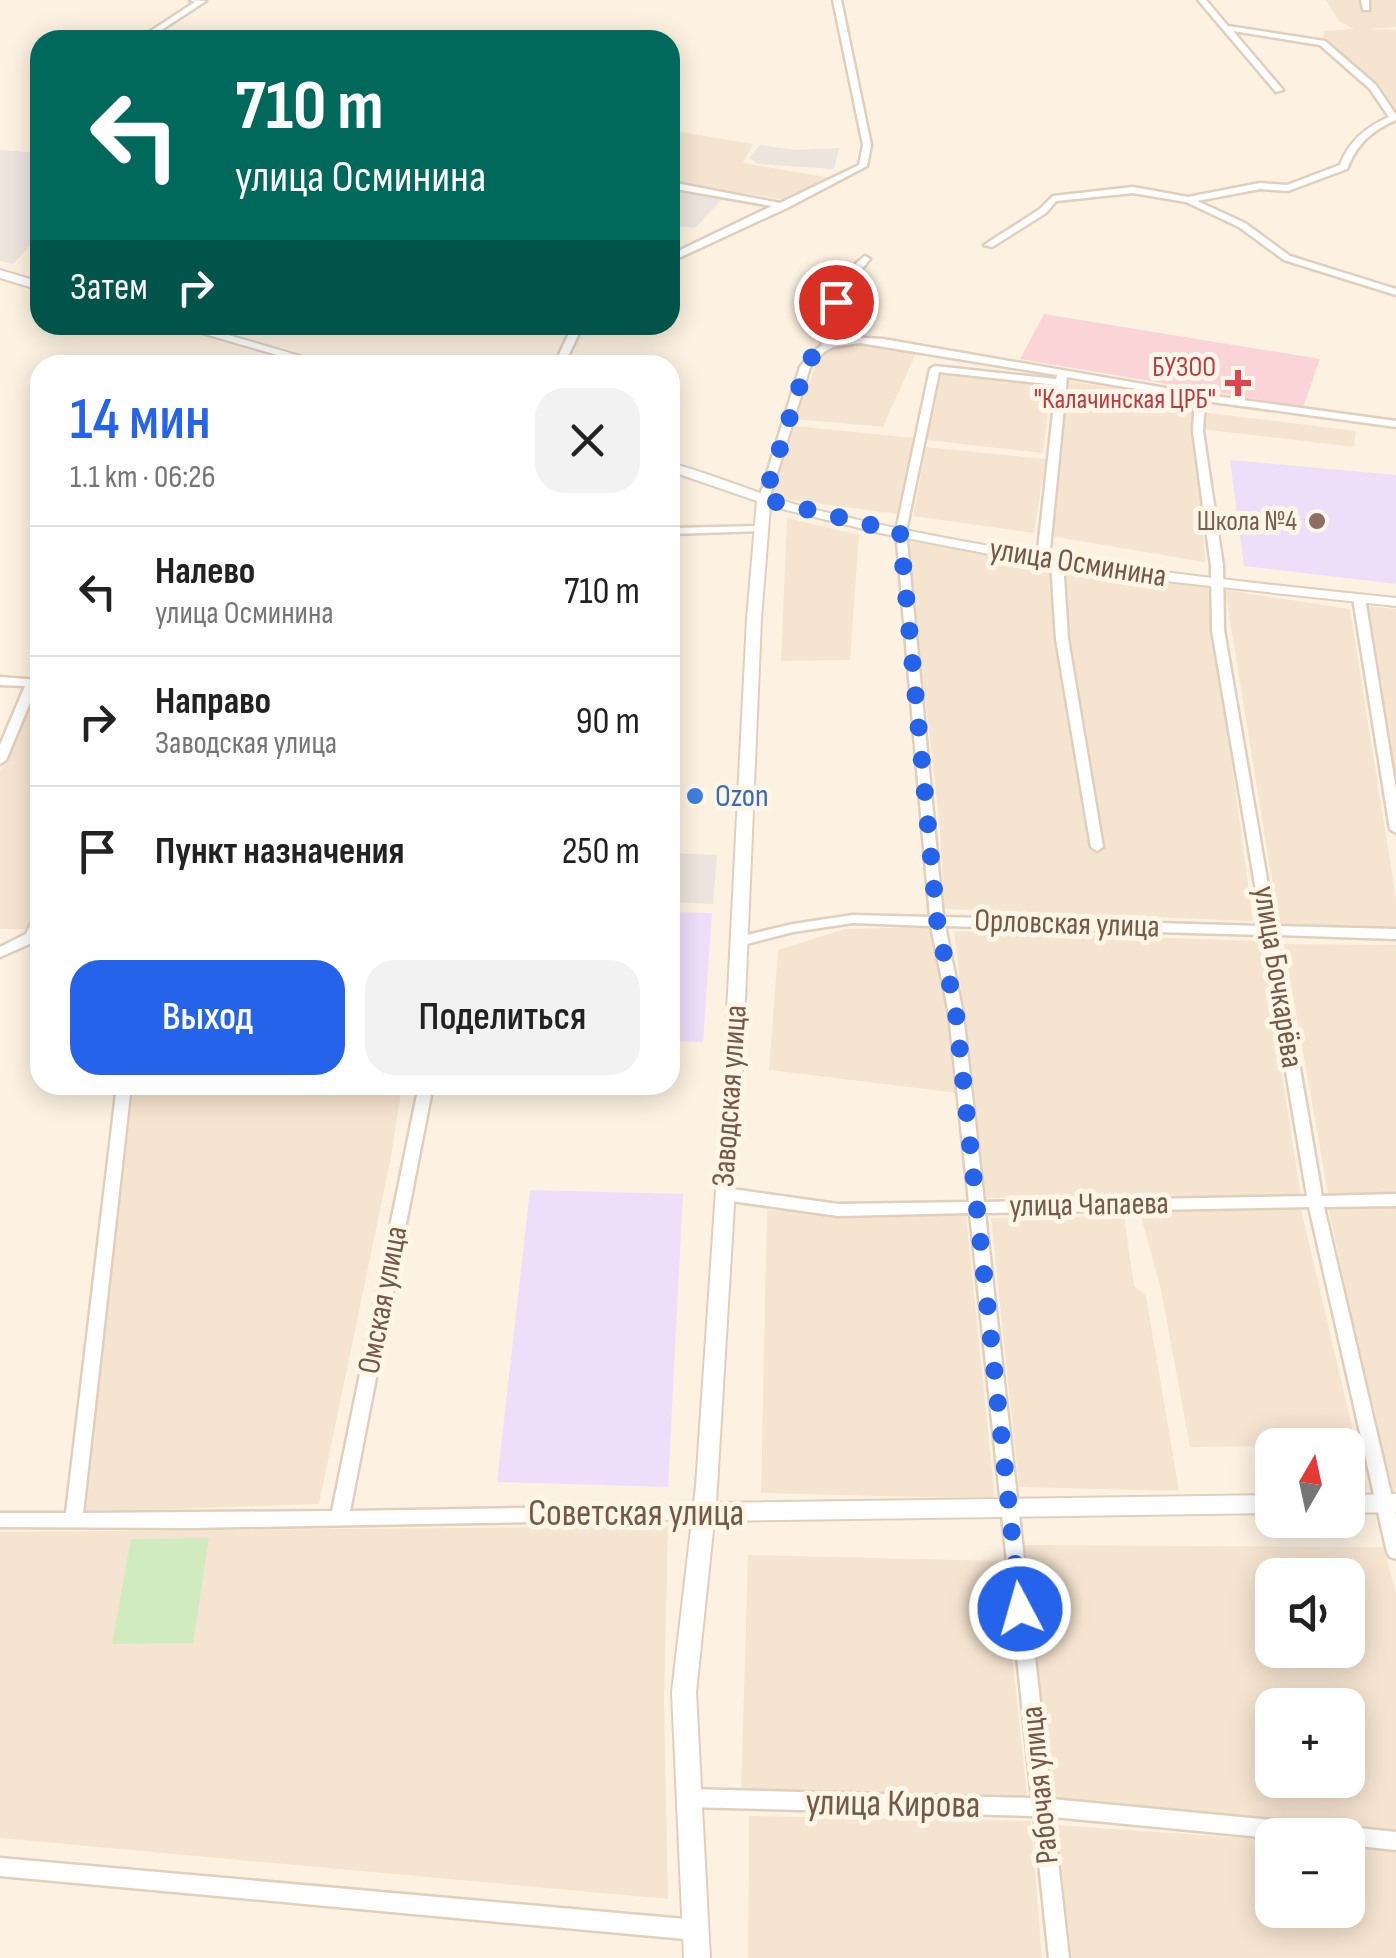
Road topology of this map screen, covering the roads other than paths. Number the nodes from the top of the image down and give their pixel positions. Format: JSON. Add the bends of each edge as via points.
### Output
{"nodes":[{"id":1,"x":194,"y":0,"type":"edge"},
{"id":2,"x":837,"y":0,"type":"edge"},
{"id":3,"x":1202,"y":0,"type":"edge"},
{"id":4,"x":1226,"y":28,"type":"junction"},
{"id":5,"x":157,"y":30,"type":"edge"},
{"id":6,"x":1280,"y":90,"type":"dead end"},
{"id":7,"x":680,"y":187,"type":"edge"},
{"id":8,"x":1188,"y":200,"type":"junction"},
{"id":9,"x":785,"y":206,"type":"junction"},
{"id":10,"x":988,"y":245,"type":"dead end"},
{"id":11,"x":680,"y":254,"type":"edge"},
{"id":12,"x":865,"y":260,"type":"dead end"},
{"id":13,"x":0,"y":274,"type":"edge"},
{"id":14,"x":30,"y":283,"type":"edge"},
{"id":15,"x":1396,"y":292,"type":"edge"},
{"id":16,"x":216,"y":335,"type":"edge"},
{"id":17,"x":826,"y":344,"type":"junction"},
{"id":18,"x":289,"y":355,"type":"edge"},
{"id":19,"x":1062,"y":378,"type":"junction"},
{"id":20,"x":1200,"y":397,"type":"junction"},
{"id":21,"x":1396,"y":424,"type":"edge"},
{"id":22,"x":680,"y":470,"type":"edge"},
{"id":23,"x":764,"y":499,"type":"junction"},
{"id":24,"x":760,"y":529,"type":"junction"},
{"id":25,"x":680,"y":531,"type":"edge"},
{"id":26,"x":900,"y":532,"type":"junction"},
{"id":27,"x":1050,"y":560,"type":"junction"},
{"id":28,"x":1217,"y":584,"type":"junction"},
{"id":29,"x":1359,"y":598,"type":"junction"},
{"id":30,"x":1396,"y":602,"type":"edge"},
{"id":31,"x":0,"y":681,"type":"edge"},
{"id":32,"x":30,"y":683,"type":"edge"},
{"id":33,"x":30,"y":696,"type":"edge"},
{"id":34,"x":0,"y":760,"type":"edge"},
{"id":35,"x":1396,"y":829,"type":"edge"},
{"id":36,"x":1097,"y":847,"type":"dead end"},
{"id":37,"x":937,"y":920,"type":"junction"},
{"id":38,"x":1271,"y":930,"type":"junction"},
{"id":39,"x":1396,"y":934,"type":"edge"},
{"id":40,"x":30,"y":940,"type":"edge"},
{"id":41,"x":739,"y":941,"type":"junction"},
{"id":42,"x":0,"y":952,"type":"edge"},
{"id":43,"x":123,"y":1095,"type":"edge"},
{"id":44,"x":424,"y":1095,"type":"edge"},
{"id":45,"x":724,"y":1194,"type":"junction"},
{"id":46,"x":1396,"y":1200,"type":"edge"},
{"id":47,"x":1316,"y":1202,"type":"junction"},
{"id":48,"x":977,"y":1206,"type":"junction"},
{"id":49,"x":1390,"y":1503,"type":"edge"},
{"id":50,"x":1255,"y":1504,"type":"edge"},
{"id":51,"x":1365,"y":1504,"type":"edge"},
{"id":52,"x":1009,"y":1510,"type":"junction"},
{"id":53,"x":703,"y":1512,"type":"junction"},
{"id":54,"x":340,"y":1516,"type":"junction"},
{"id":55,"x":0,"y":1520,"type":"edge"},
{"id":56,"x":74,"y":1520,"type":"junction"},
{"id":57,"x":1396,"y":1552,"type":"edge"},
{"id":58,"x":690,"y":1798,"type":"junction"},
{"id":59,"x":1043,"y":1808,"type":"junction"},
{"id":60,"x":1255,"y":1828,"type":"edge"},
{"id":61,"x":1365,"y":1838,"type":"edge"},
{"id":62,"x":1396,"y":1841,"type":"edge"},
{"id":63,"x":0,"y":1866,"type":"edge"},
{"id":64,"x":696,"y":1930,"type":"junction"},
{"id":65,"x":696,"y":1958,"type":"edge"},
{"id":66,"x":1058,"y":1958,"type":"edge"}],
"edges":[{"from":1,"to":5,"type":"street","via":[[202,1]]},
{"from":2,"to":9,"type":"street","via":[[867,160],[847,177]]},
{"from":3,"to":4,"type":"street"},
{"from":4,"to":6,"type":"street"},
{"from":4,"to":8,"type":"street","via":[[1322,43],[1374,86],[1394,118],[1365,134],[1344,167],[1310,182]]},
{"from":7,"to":9,"type":"street"},
{"from":8,"to":10,"type":"street","via":[[1133,190],[1058,198]]},
{"from":8,"to":15,"type":"street","via":[[1287,258]]},
{"from":9,"to":11,"type":"street"},
{"from":12,"to":17,"type":"street","name":"Заводская улица","via":[[836,302],[825,326]]},
{"from":13,"to":14,"type":"street"},
{"from":16,"to":18,"type":"street"},
{"from":17,"to":19,"type":"street","via":[[883,342]]},
{"from":17,"to":23,"type":"street","name":"Заводская улица","via":[[806,366]]},
{"from":19,"to":20,"type":"street"},
{"from":19,"to":26,"type":"street","name":"Рабочая улица","via":[[935,369]]},
{"from":19,"to":27,"type":"street"},
{"from":20,"to":21,"type":"street"},
{"from":20,"to":28,"type":"street","name":"улица Бочкарёва","via":[[1198,431]]},
{"from":22,"to":23,"type":"street","name":"улица Осминина"},
{"from":23,"to":24,"type":"street","name":"Заводская улица"},
{"from":23,"to":26,"type":"street","name":"улица Осминина"},
{"from":24,"to":25,"type":"street"},
{"from":24,"to":41,"type":"street","name":"Заводская улица"},
{"from":26,"to":27,"type":"street","name":"улица Осминина"},
{"from":26,"to":37,"type":"street","name":"Рабочая улица"},
{"from":27,"to":28,"type":"street","name":"улица Осминина"},
{"from":27,"to":36,"type":"street"},
{"from":28,"to":29,"type":"street","name":"улица Осминина"},
{"from":28,"to":38,"type":"street","name":"улица Бочкарёва","via":[[1218,630]]},
{"from":29,"to":30,"type":"street","name":"улица Осминина"},
{"from":29,"to":35,"type":"street"},
{"from":31,"to":32,"type":"street"},
{"from":33,"to":34,"type":"street"},
{"from":37,"to":38,"type":"street","name":"Орловская улица"},
{"from":37,"to":41,"type":"street","name":"Орловская улица","via":[[853,919]]},
{"from":37,"to":48,"type":"street","name":"Рабочая улица","via":[[956,1014]]},
{"from":38,"to":39,"type":"street","name":"Орловская улица"},
{"from":38,"to":47,"type":"street","name":"улица Бочкарёва"},
{"from":40,"to":42,"type":"street"},
{"from":41,"to":45,"type":"street","name":"Заводская улица"},
{"from":43,"to":56,"type":"street"},
{"from":44,"to":54,"type":"street","name":"Омская улица"},
{"from":45,"to":48,"type":"street","name":"улица Чапаева","via":[[838,1210]]},
{"from":45,"to":53,"type":"street","name":"Заводская улица"},
{"from":46,"to":47,"type":"street","name":"улица Чапаева"},
{"from":47,"to":48,"type":"street","name":"улица Чапаева"},
{"from":47,"to":49,"type":"street","name":"улица Бочкарёва"},
{"from":48,"to":52,"type":"street","name":"Рабочая улица"},
{"from":49,"to":51,"type":"street"},
{"from":49,"to":57,"type":"street","name":"улица Бочкарёва"},
{"from":50,"to":52,"type":"street","name":"Советская улица"},
{"from":52,"to":53,"type":"street","name":"Советская улица"},
{"from":52,"to":59,"type":"street","name":"Рабочая улица"},
{"from":53,"to":54,"type":"street","name":"Советская улица"},
{"from":53,"to":58,"type":"street","name":"Заводская улица","via":[[684,1692]]},
{"from":54,"to":56,"type":"street","name":"Советская улица"},
{"from":55,"to":56,"type":"street","name":"Советская улица"},
{"from":58,"to":59,"type":"street","name":"улица Кирова"},
{"from":58,"to":64,"type":"street","name":"Заводская улица"},
{"from":59,"to":60,"type":"street","name":"улица Кирова"},
{"from":59,"to":66,"type":"street","name":"Рабочая улица"},
{"from":61,"to":62,"type":"street"},
{"from":63,"to":64,"type":"street"},
{"from":64,"to":65,"type":"street","name":"Заводская улица"}]}
